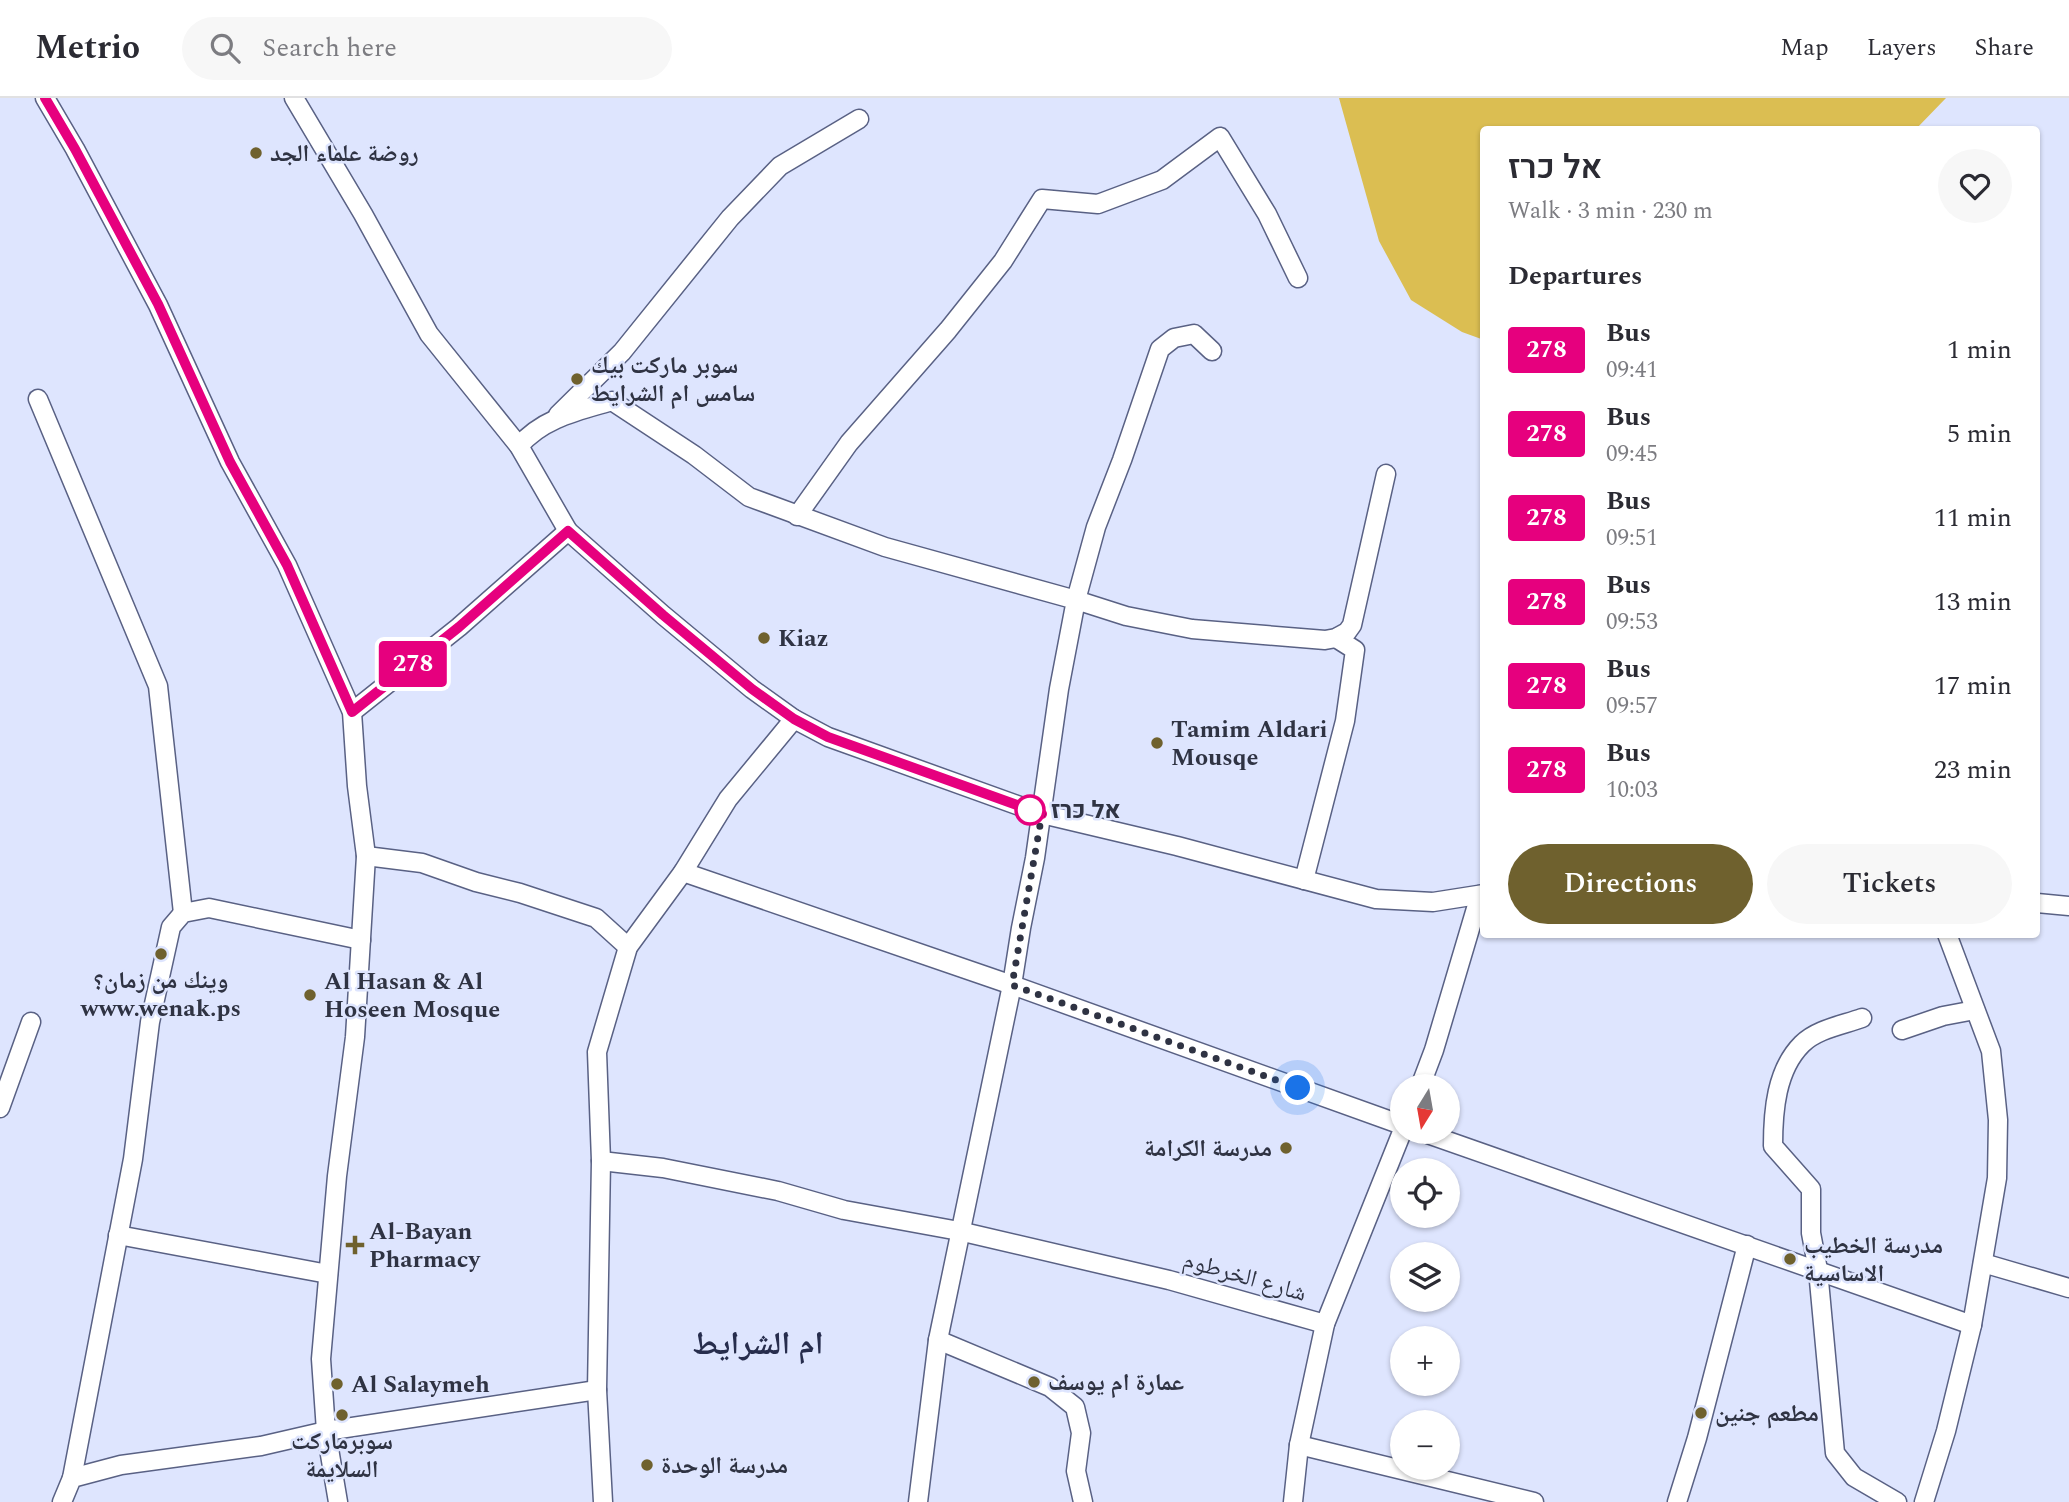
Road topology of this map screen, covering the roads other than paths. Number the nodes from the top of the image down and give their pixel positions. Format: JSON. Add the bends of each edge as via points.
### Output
{"nodes":[{"id":1,"x":45,"y":98,"type":"edge"},
{"id":2,"x":294,"y":98,"type":"edge"},
{"id":3,"x":859,"y":119,"type":"dead end"},
{"id":4,"x":1298,"y":278,"type":"dead end"},
{"id":5,"x":1212,"y":351,"type":"dead end"},
{"id":6,"x":38,"y":399,"type":"dead end"},
{"id":7,"x":556,"y":417,"type":"junction"},
{"id":8,"x":519,"y":446,"type":"junction"},
{"id":9,"x":1386,"y":474,"type":"dead end"},
{"id":10,"x":797,"y":516,"type":"junction"},
{"id":11,"x":568,"y":531,"type":"junction"},
{"id":12,"x":1076,"y":600,"type":"junction"},
{"id":13,"x":1336,"y":638,"type":"junction"},
{"id":14,"x":352,"y":712,"type":"junction"},
{"id":15,"x":794,"y":719,"type":"junction"},
{"id":16,"x":1042,"y":814,"type":"junction"},
{"id":17,"x":366,"y":856,"type":"junction"},
{"id":18,"x":683,"y":872,"type":"junction"},
{"id":19,"x":1304,"y":880,"type":"junction"},
{"id":20,"x":1480,"y":894,"type":"edge"},
{"id":21,"x":1480,"y":900,"type":"edge"},
{"id":22,"x":2040,"y":904,"type":"edge"},
{"id":23,"x":2069,"y":906,"type":"edge"},
{"id":24,"x":183,"y":913,"type":"junction"},
{"id":25,"x":1948,"y":938,"type":"edge"},
{"id":26,"x":361,"y":940,"type":"junction"},
{"id":27,"x":628,"y":947,"type":"junction"},
{"id":28,"x":1012,"y":985,"type":"junction"},
{"id":29,"x":1975,"y":1010,"type":"junction"},
{"id":30,"x":1862,"y":1018,"type":"dead end"},
{"id":31,"x":31,"y":1022,"type":"dead end"},
{"id":32,"x":1902,"y":1030,"type":"dead end"},
{"id":33,"x":1425,"y":1074,"type":"edge"},
{"id":34,"x":0,"y":1108,"type":"edge"},
{"id":35,"x":1390,"y":1121,"type":"edge"},
{"id":36,"x":1397,"y":1144,"type":"edge"},
{"id":37,"x":1457,"y":1144,"type":"edge"},
{"id":38,"x":601,"y":1161,"type":"junction"},
{"id":39,"x":959,"y":1231,"type":"junction"},
{"id":40,"x":118,"y":1235,"type":"junction"},
{"id":41,"x":1747,"y":1245,"type":"junction"},
{"id":42,"x":1983,"y":1263,"type":"junction"},
{"id":43,"x":1818,"y":1270,"type":"junction"},
{"id":44,"x":328,"y":1274,"type":"junction"},
{"id":45,"x":2069,"y":1288,"type":"edge"},
{"id":46,"x":1325,"y":1324,"type":"junction"},
{"id":47,"x":1972,"y":1325,"type":"junction"},
{"id":48,"x":938,"y":1340,"type":"junction"},
{"id":49,"x":597,"y":1390,"type":"junction"},
{"id":50,"x":326,"y":1431,"type":"junction"},
{"id":51,"x":1298,"y":1445,"type":"junction"},
{"id":52,"x":72,"y":1478,"type":"junction"},
{"id":53,"x":62,"y":1502,"type":"edge"},
{"id":54,"x":338,"y":1502,"type":"edge"},
{"id":55,"x":603,"y":1502,"type":"edge"},
{"id":56,"x":918,"y":1502,"type":"edge"},
{"id":57,"x":1083,"y":1502,"type":"edge"},
{"id":58,"x":1293,"y":1502,"type":"edge"},
{"id":59,"x":1534,"y":1502,"type":"edge"},
{"id":60,"x":1677,"y":1502,"type":"edge"},
{"id":61,"x":1897,"y":1502,"type":"edge"},
{"id":62,"x":1924,"y":1502,"type":"edge"}],
"edges":[{"from":1,"to":14,"type":"street","via":[[158,304],[230,462],[287,565]]},
{"from":2,"to":8,"type":"street","via":[[429,334]]},
{"from":3,"to":7,"type":"street","via":[[780,166],[730,218],[622,352]]},
{"from":4,"to":10,"type":"street","via":[[1267,214],[1220,136],[1162,180],[1098,204],[1042,199],[1003,261],[849,443]]},
{"from":5,"to":12,"type":"street","via":[[1194,334],[1174,338],[1160,349],[1096,527]]},
{"from":6,"to":24,"type":"street","via":[[158,686]]},
{"from":7,"to":8,"type":"street"},
{"from":7,"to":10,"type":"street","via":[[612,401],[749,497]]},
{"from":8,"to":11,"type":"street"},
{"from":9,"to":13,"type":"street","via":[[1354,617],[1347,632]]},
{"from":10,"to":12,"type":"street","via":[[885,547]]},
{"from":11,"to":14,"type":"street","via":[[459,627]]},
{"from":11,"to":15,"type":"street","via":[[663,615]]},
{"from":12,"to":13,"type":"street","via":[[1192,629]]},
{"from":12,"to":16,"type":"street"},
{"from":13,"to":19,"type":"street","via":[[1356,650],[1345,721]]},
{"from":14,"to":17,"type":"street"},
{"from":15,"to":16,"type":"street","via":[[828,737]]},
{"from":15,"to":18,"type":"street","via":[[728,799]]},
{"from":16,"to":19,"type":"street"},
{"from":16,"to":28,"type":"street"},
{"from":17,"to":26,"type":"street"},
{"from":17,"to":27,"type":"street","via":[[422,863],[596,918]]},
{"from":18,"to":27,"type":"street"},
{"from":18,"to":28,"type":"street"},
{"from":19,"to":20,"type":"street","via":[[1376,899],[1433,902]]},
{"from":21,"to":33,"type":"street"},
{"from":22,"to":23,"type":"street"},
{"from":24,"to":26,"type":"street","via":[[209,908]]},
{"from":24,"to":40,"type":"street","via":[[171,927],[150,1022]]},
{"from":25,"to":29,"type":"street"},
{"from":26,"to":44,"type":"street","via":[[355,1037]]},
{"from":27,"to":38,"type":"street","via":[[597,1052]]},
{"from":28,"to":35,"type":"street"},
{"from":28,"to":39,"type":"street"},
{"from":29,"to":32,"type":"street"},
{"from":29,"to":42,"type":"street","via":[[1990,1051],[1998,1120],[1997,1178]]},
{"from":30,"to":43,"type":"street","via":[[1803,1043],[1784,1070],[1773,1112],[1773,1146],[1811,1189],[1811,1233]]},
{"from":31,"to":34,"type":"street"},
{"from":36,"to":46,"type":"street"},
{"from":37,"to":41,"type":"street"},
{"from":38,"to":39,"type":"street","name":"شارع الخرطوم","via":[[663,1167],[844,1210]]},
{"from":38,"to":49,"type":"street"},
{"from":39,"to":46,"type":"street","name":"شارع الخرطوم","via":[[1169,1280]]},
{"from":39,"to":48,"type":"street"},
{"from":40,"to":44,"type":"street"},
{"from":40,"to":52,"type":"street"},
{"from":41,"to":43,"type":"street"},
{"from":41,"to":60,"type":"street"},
{"from":42,"to":45,"type":"street"},
{"from":42,"to":47,"type":"street"},
{"from":43,"to":47,"type":"street"},
{"from":43,"to":61,"type":"street","via":[[1835,1453],[1854,1478]]},
{"from":44,"to":50,"type":"street","via":[[321,1359]]},
{"from":46,"to":51,"type":"street","name":"شارع الخرطوم"},
{"from":47,"to":62,"type":"street"},
{"from":48,"to":56,"type":"street"},
{"from":48,"to":57,"type":"street","via":[[1050,1387],[1075,1407],[1081,1433],[1076,1471]]},
{"from":49,"to":50,"type":"street"},
{"from":49,"to":55,"type":"street"},
{"from":50,"to":52,"type":"street","via":[[261,1446],[121,1465]]},
{"from":50,"to":54,"type":"street"},
{"from":51,"to":58,"type":"street","name":"شارع الخرطوم"},
{"from":51,"to":59,"type":"street"},
{"from":52,"to":53,"type":"street"}]}
